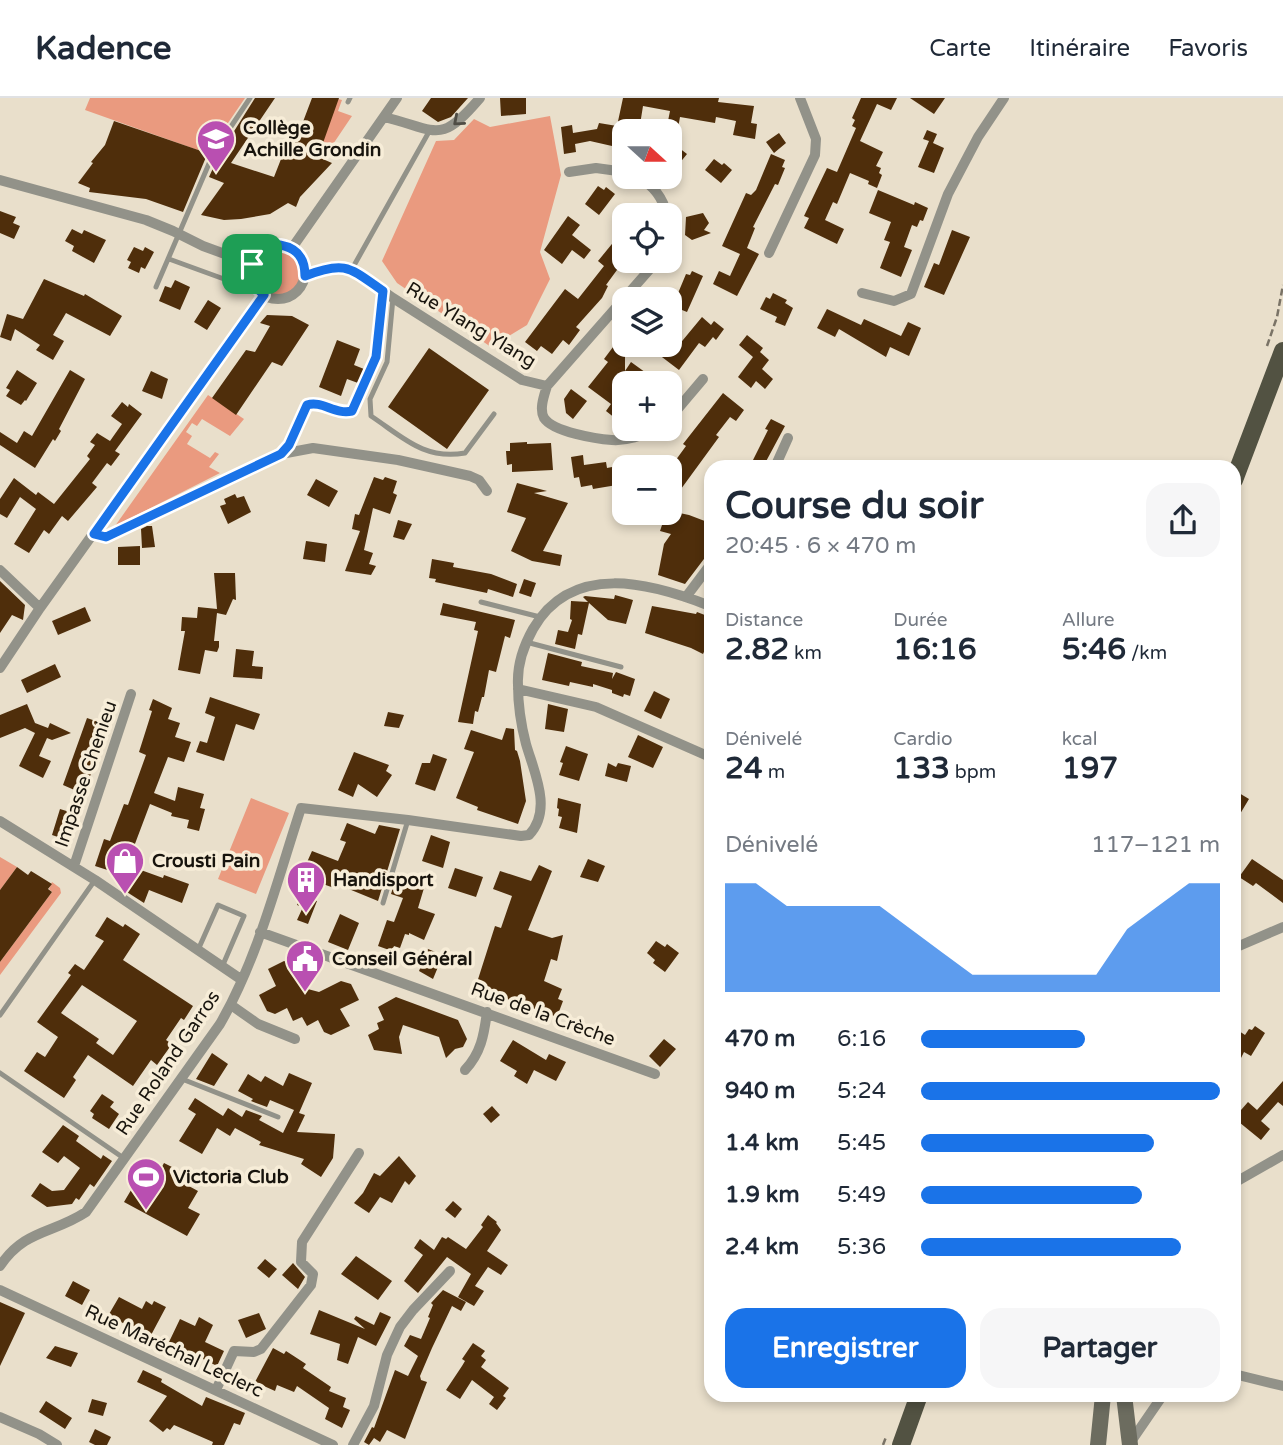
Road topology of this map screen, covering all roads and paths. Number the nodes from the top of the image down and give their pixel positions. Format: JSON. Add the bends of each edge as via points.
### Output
{"nodes":[{"id":1,"x":250,"y":98,"type":"edge"},
{"id":2,"x":397,"y":98,"type":"edge"},
{"id":3,"x":480,"y":98,"type":"edge"},
{"id":4,"x":800,"y":98,"type":"edge"},
{"id":5,"x":1004,"y":98,"type":"edge"},
{"id":6,"x":384,"y":117,"type":"junction"},
{"id":7,"x":430,"y":131,"type":"junction"},
{"id":8,"x":612,"y":169,"type":"edge"},
{"id":9,"x":569,"y":172,"type":"dead end"},
{"id":10,"x":0,"y":180,"type":"edge"},
{"id":11,"x":181,"y":235,"type":"junction"},
{"id":12,"x":292,"y":248,"type":"junction"},
{"id":13,"x":769,"y":253,"type":"dead end"},
{"id":14,"x":169,"y":259,"type":"junction"},
{"id":15,"x":252,"y":264,"type":"junction"},
{"id":16,"x":352,"y":269,"type":"junction"},
{"id":17,"x":647,"y":273,"type":"edge"},
{"id":18,"x":305,"y":276,"type":"junction"},
{"id":19,"x":224,"y":279,"type":"dead end"},
{"id":20,"x":156,"y":287,"type":"dead end"},
{"id":21,"x":383,"y":291,"type":"junction"},
{"id":22,"x":862,"y":293,"type":"dead end"},
{"id":23,"x":264,"y":295,"type":"junction"},
{"id":24,"x":393,"y":298,"type":"junction"},
{"id":25,"x":1283,"y":351,"type":"edge"},
{"id":26,"x":703,"y":379,"type":"dead end"},
{"id":27,"x":548,"y":386,"type":"junction"},
{"id":28,"x":682,"y":404,"type":"edge"},
{"id":29,"x":494,"y":414,"type":"dead end"},
{"id":30,"x":788,"y":438,"type":"dead end"},
{"id":31,"x":612,"y":440,"type":"edge"},
{"id":32,"x":281,"y":454,"type":"junction"},
{"id":33,"x":778,"y":460,"type":"edge"},
{"id":34,"x":1241,"y":463,"type":"edge"},
{"id":35,"x":487,"y":491,"type":"dead end"},
{"id":36,"x":94,"y":534,"type":"junction"},
{"id":37,"x":0,"y":570,"type":"edge"},
{"id":38,"x":704,"y":573,"type":"edge"},
{"id":39,"x":686,"y":597,"type":"junction"},
{"id":40,"x":481,"y":602,"type":"dead end"},
{"id":41,"x":704,"y":604,"type":"edge"},
{"id":42,"x":40,"y":608,"type":"junction"},
{"id":43,"x":540,"y":617,"type":"junction"},
{"id":44,"x":526,"y":642,"type":"junction"},
{"id":45,"x":621,"y":667,"type":"dead end"},
{"id":46,"x":0,"y":668,"type":"edge"},
{"id":47,"x":518,"y":689,"type":"junction"},
{"id":48,"x":131,"y":694,"type":"dead end"},
{"id":49,"x":704,"y":754,"type":"edge"},
{"id":50,"x":408,"y":820,"type":"junction"},
{"id":51,"x":0,"y":821,"type":"edge"},
{"id":52,"x":74,"y":866,"type":"junction"},
{"id":53,"x":95,"y":880,"type":"junction"},
{"id":54,"x":383,"y":903,"type":"dead end"},
{"id":55,"x":1283,"y":927,"type":"edge"},
{"id":56,"x":260,"y":932,"type":"junction"},
{"id":57,"x":1241,"y":945,"type":"edge"},
{"id":58,"x":198,"y":950,"type":"junction"},
{"id":59,"x":222,"y":967,"type":"junction"},
{"id":60,"x":242,"y":980,"type":"junction"},
{"id":61,"x":231,"y":1005,"type":"junction"},
{"id":62,"x":487,"y":1012,"type":"junction"},
{"id":63,"x":0,"y":1015,"type":"edge"},
{"id":64,"x":296,"y":1039,"type":"dead end"},
{"id":65,"x":465,"y":1070,"type":"dead end"},
{"id":66,"x":0,"y":1073,"type":"edge"},
{"id":67,"x":655,"y":1074,"type":"dead end"},
{"id":68,"x":182,"y":1079,"type":"junction"},
{"id":69,"x":278,"y":1117,"type":"dead end"},
{"id":70,"x":359,"y":1153,"type":"dead end"},
{"id":71,"x":1283,"y":1154,"type":"edge"},
{"id":72,"x":125,"y":1159,"type":"junction"},
{"id":73,"x":1241,"y":1179,"type":"edge"},
{"id":74,"x":0,"y":1266,"type":"edge"},
{"id":75,"x":450,"y":1271,"type":"dead end"},
{"id":76,"x":0,"y":1290,"type":"edge"},
{"id":77,"x":1241,"y":1376,"type":"edge"},
{"id":78,"x":1283,"y":1386,"type":"edge"},
{"id":79,"x":216,"y":1390,"type":"junction"},
{"id":80,"x":916,"y":1402,"type":"edge"},
{"id":81,"x":1103,"y":1402,"type":"edge"},
{"id":82,"x":1126,"y":1402,"type":"edge"},
{"id":83,"x":1158,"y":1402,"type":"edge"},
{"id":84,"x":0,"y":1417,"type":"edge"},
{"id":85,"x":1130,"y":1444,"type":"edge"},
{"id":86,"x":57,"y":1445,"type":"edge"},
{"id":87,"x":333,"y":1445,"type":"edge"},
{"id":88,"x":352,"y":1445,"type":"edge"},
{"id":89,"x":901,"y":1445,"type":"edge"},
{"id":90,"x":1098,"y":1445,"type":"edge"}],
"edges":[{"from":1,"to":11,"type":"lane","via":[[214,152]]},
{"from":2,"to":6,"type":"street"},
{"from":3,"to":7,"type":"street","one_way":true,"via":[[453,127]]},
{"from":4,"to":13,"type":"street","via":[[816,139],[815,155]]},
{"from":5,"to":22,"type":"street","via":[[948,194],[911,294],[894,301]]},
{"from":6,"to":7,"type":"street"},
{"from":6,"to":12,"type":"street"},
{"from":7,"to":16,"type":"lane"},
{"from":8,"to":9,"type":"street"},
{"from":10,"to":11,"type":"street","via":[[146,220]]},
{"from":11,"to":14,"type":"lane"},
{"from":11,"to":15,"type":"street"},
{"from":12,"to":15,"type":"street","via":[[271,246]]},
{"from":12,"to":18,"type":"street","via":[[302,258]]},
{"from":14,"to":19,"type":"lane"},
{"from":14,"to":20,"type":"lane"},
{"from":15,"to":23,"type":"street","via":[[252,282]]},
{"from":16,"to":18,"type":"street","via":[[331,267]]},
{"from":16,"to":21,"type":"street","name":"Rue Ylang Ylang"},
{"from":17,"to":27,"type":"street","name":"Rue Ylang Ylang"},
{"from":18,"to":23,"type":"street","via":[[290,297]]},
{"from":21,"to":24,"type":"street","name":"Rue Ylang Ylang"},
{"from":21,"to":32,"type":"lane","via":[[376,357],[352,411],[342,414],[307,405]]},
{"from":23,"to":36,"type":"street"},
{"from":24,"to":27,"type":"street","name":"Rue Ylang Ylang","via":[[522,380]]},
{"from":24,"to":29,"type":"lane","via":[[387,362],[370,399],[371,416],[422,451],[449,456],[465,453]]},
{"from":25,"to":34,"type":"main road"},
{"from":26,"to":28,"type":"street"},
{"from":27,"to":31,"type":"street","via":[[543,417],[550,425]]},
{"from":30,"to":33,"type":"street"},
{"from":32,"to":35,"type":"street","via":[[313,448],[398,460],[470,476]]},
{"from":32,"to":36,"type":"street","via":[[106,537]]},
{"from":36,"to":42,"type":"street"},
{"from":37,"to":42,"type":"street"},
{"from":38,"to":39,"type":"street"},
{"from":39,"to":41,"type":"street"},
{"from":39,"to":43,"type":"street","via":[[645,586],[603,584],[565,594]]},
{"from":40,"to":43,"type":"lane"},
{"from":42,"to":46,"type":"street"},
{"from":43,"to":44,"type":"street"},
{"from":44,"to":45,"type":"lane"},
{"from":44,"to":47,"type":"street"},
{"from":47,"to":49,"type":"street","via":[[596,708]]},
{"from":47,"to":50,"type":"street","via":[[525,742],[541,802],[532,832],[521,836]]},
{"from":48,"to":52,"type":"street","name":"Impasse Chenieu"},
{"from":50,"to":54,"type":"lane"},
{"from":50,"to":56,"type":"street","via":[[301,808]]},
{"from":51,"to":52,"type":"street","name":"Rue Roland Garros"},
{"from":52,"to":53,"type":"street","name":"Rue Roland Garros"},
{"from":53,"to":58,"type":"street","name":"Rue Roland Garros"},
{"from":53,"to":63,"type":"lane"},
{"from":55,"to":57,"type":"street"},
{"from":56,"to":60,"type":"street"},
{"from":56,"to":62,"type":"street","name":"Rue de la Crèche"},
{"from":58,"to":59,"type":"street","name":"Rue Roland Garros"},
{"from":58,"to":59,"type":"lane","via":[[218,905],[244,916]]},
{"from":59,"to":60,"type":"street","name":"Rue Roland Garros"},
{"from":60,"to":61,"type":"street","name":"Rue Roland Garros"},
{"from":61,"to":64,"type":"street","via":[[258,1024]]},
{"from":61,"to":68,"type":"street","name":"Rue Roland Garros"},
{"from":62,"to":65,"type":"street","via":[[483,1040]]},
{"from":62,"to":67,"type":"street","name":"Rue de la Crèche"},
{"from":66,"to":72,"type":"lane"},
{"from":68,"to":69,"type":"lane"},
{"from":68,"to":72,"type":"street","name":"Rue Roland Garros"},
{"from":70,"to":79,"type":"street","via":[[302,1242],[301,1262],[313,1274],[311,1284],[261,1349],[234,1351]]},
{"from":71,"to":73,"type":"street"},
{"from":72,"to":74,"type":"street","name":"Rue Roland Garros","via":[[86,1212],[24,1241]]},
{"from":75,"to":88,"type":"street","via":[[400,1327],[387,1355],[374,1406]]},
{"from":76,"to":79,"type":"street","name":"Rue Maréchal Leclerc"},
{"from":77,"to":78,"type":"street"},
{"from":79,"to":87,"type":"street","name":"Rue Maréchal Leclerc"},
{"from":80,"to":89,"type":"main road"},
{"from":81,"to":90,"type":"main road"},
{"from":82,"to":85,"type":"main road"},
{"from":83,"to":85,"type":"street"},
{"from":84,"to":86,"type":"street"}]}
